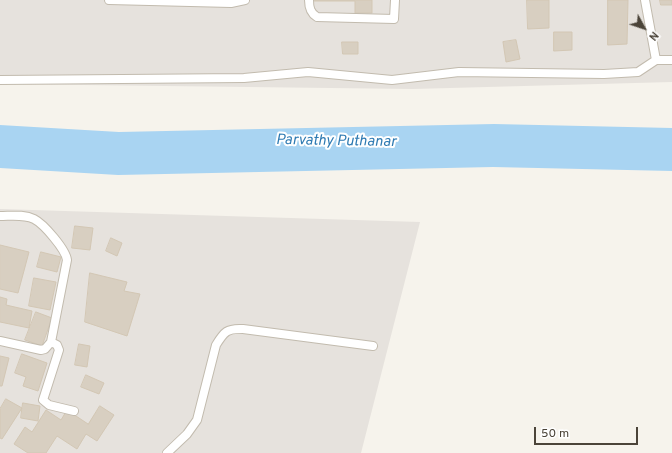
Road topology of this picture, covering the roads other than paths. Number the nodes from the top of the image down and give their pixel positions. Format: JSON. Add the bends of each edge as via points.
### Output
{"nodes":[{"id":1,"x":109,"y":0,"type":"edge"},
{"id":2,"x":122,"y":0,"type":"edge"},
{"id":3,"x":245,"y":0,"type":"edge"},
{"id":4,"x":309,"y":0,"type":"edge"},
{"id":5,"x":395,"y":0,"type":"edge"},
{"id":6,"x":645,"y":0,"type":"edge"},
{"id":7,"x":656,"y":60,"type":"junction"},
{"id":8,"x":672,"y":60,"type":"edge"},
{"id":9,"x":0,"y":80,"type":"edge"},
{"id":10,"x":0,"y":216,"type":"edge"},
{"id":11,"x":0,"y":341,"type":"edge"},
{"id":12,"x":51,"y":342,"type":"junction"},
{"id":13,"x":373,"y":346,"type":"dead end"},
{"id":14,"x":74,"y":411,"type":"dead end"},
{"id":15,"x":167,"y":453,"type":"edge"}],
"edges":[{"from":1,"to":2,"type":"lane"},
{"from":2,"to":3,"type":"lane","via":[[231,3]]},
{"from":4,"to":5,"type":"lane","via":[[311,11],[317,17],[394,19]]},
{"from":6,"to":7,"type":"lane"},
{"from":7,"to":8,"type":"lane"},
{"from":7,"to":9,"type":"lane","via":[[638,72],[604,74],[459,72],[392,80],[308,72],[244,78]]},
{"from":10,"to":12,"type":"lane","via":[[24,216],[35,219],[67,256]]},
{"from":11,"to":12,"type":"lane","via":[[41,350]]},
{"from":12,"to":14,"type":"lane","via":[[59,350],[43,400],[49,405]]},
{"from":13,"to":15,"type":"lane","via":[[234,328],[228,330],[216,345],[197,420],[187,434]]}]}
